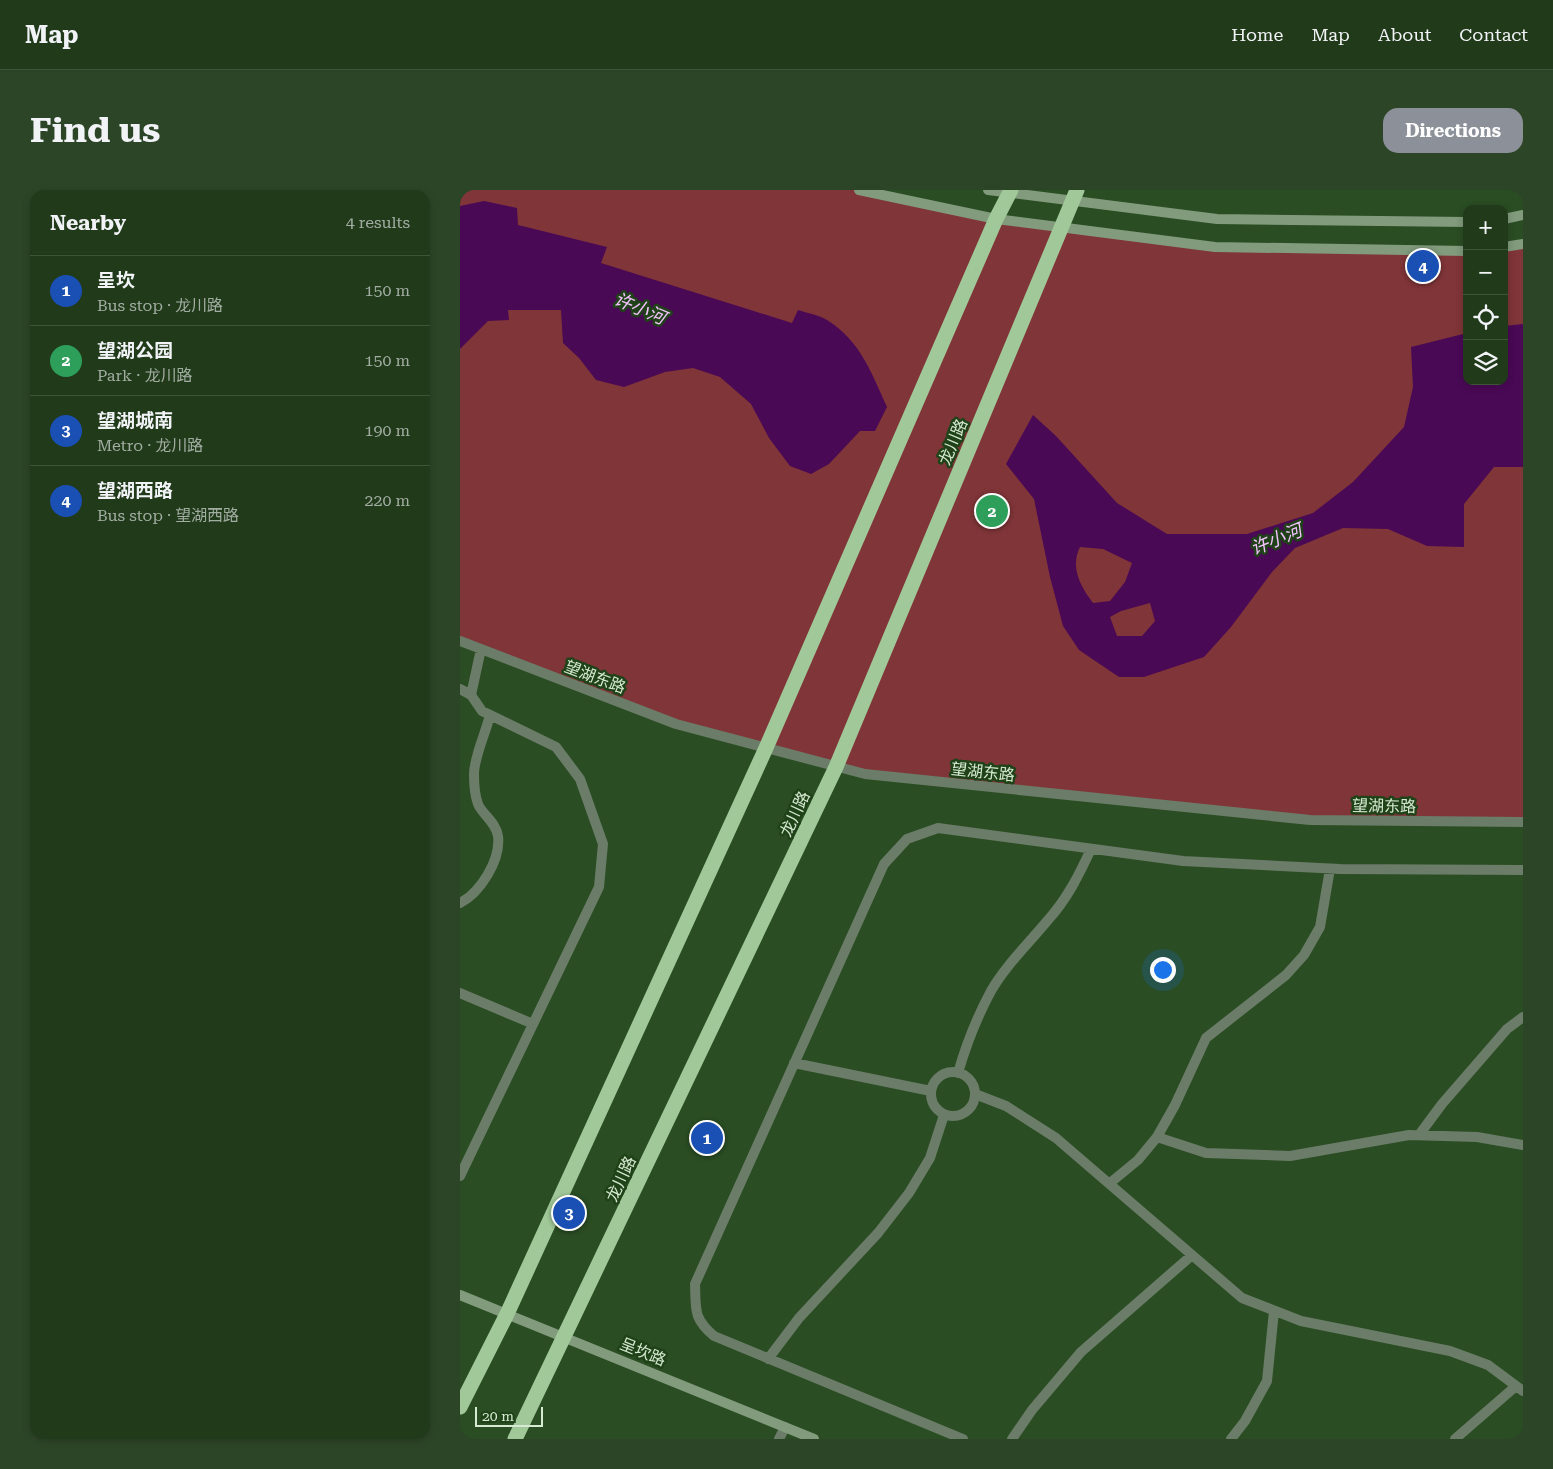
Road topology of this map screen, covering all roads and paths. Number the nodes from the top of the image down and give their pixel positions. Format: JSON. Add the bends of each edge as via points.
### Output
{"nodes":[{"id":1,"x":859,"y":190,"type":"edge"},
{"id":2,"x":988,"y":190,"type":"edge"},
{"id":3,"x":1010,"y":191,"type":"edge"},
{"id":4,"x":1074,"y":195,"type":"edge"},
{"id":5,"x":1523,"y":215,"type":"edge"},
{"id":6,"x":1508,"y":218,"type":"edge"},
{"id":7,"x":996,"y":220,"type":"junction"},
{"id":8,"x":1463,"y":222,"type":"edge"},
{"id":9,"x":1060,"y":229,"type":"junction"},
{"id":10,"x":1523,"y":244,"type":"edge"},
{"id":11,"x":1508,"y":247,"type":"edge"},
{"id":12,"x":1463,"y":251,"type":"edge"},
{"id":13,"x":460,"y":641,"type":"edge"},
{"id":14,"x":481,"y":649,"type":"junction"},
{"id":15,"x":460,"y":690,"type":"edge"},
{"id":16,"x":471,"y":695,"type":"junction"},
{"id":17,"x":490,"y":715,"type":"junction"},
{"id":18,"x":766,"y":748,"type":"junction"},
{"id":19,"x":836,"y":767,"type":"junction"},
{"id":20,"x":1523,"y":822,"type":"edge"},
{"id":21,"x":1092,"y":849,"type":"junction"},
{"id":22,"x":1330,"y":869,"type":"junction"},
{"id":23,"x":1523,"y":870,"type":"edge"},
{"id":24,"x":460,"y":904,"type":"edge"},
{"id":25,"x":460,"y":993,"type":"edge"},
{"id":26,"x":1523,"y":1017,"type":"edge"},
{"id":27,"x":533,"y":1024,"type":"junction"},
{"id":28,"x":794,"y":1063,"type":"junction"},
{"id":29,"x":958,"y":1073,"type":"junction"},
{"id":30,"x":931,"y":1091,"type":"junction"},
{"id":31,"x":975,"y":1094,"type":"junction"},
{"id":32,"x":944,"y":1115,"type":"junction"},
{"id":33,"x":1419,"y":1135,"type":"junction"},
{"id":34,"x":1157,"y":1137,"type":"junction"},
{"id":35,"x":1523,"y":1145,"type":"edge"},
{"id":36,"x":460,"y":1176,"type":"edge"},
{"id":37,"x":1110,"y":1183,"type":"junction"},
{"id":38,"x":1192,"y":1256,"type":"junction"},
{"id":39,"x":460,"y":1295,"type":"edge"},
{"id":40,"x":1274,"y":1311,"type":"junction"},
{"id":41,"x":507,"y":1314,"type":"junction"},
{"id":42,"x":565,"y":1337,"type":"junction"},
{"id":43,"x":768,"y":1359,"type":"junction"},
{"id":44,"x":1519,"y":1388,"type":"edge"},
{"id":45,"x":460,"y":1407,"type":"edge"},
{"id":46,"x":785,"y":1427,"type":"junction"},
{"id":47,"x":515,"y":1439,"type":"edge"},
{"id":48,"x":779,"y":1439,"type":"edge"},
{"id":49,"x":814,"y":1439,"type":"edge"},
{"id":50,"x":963,"y":1439,"type":"edge"},
{"id":51,"x":1012,"y":1439,"type":"edge"},
{"id":52,"x":1231,"y":1439,"type":"edge"},
{"id":53,"x":1455,"y":1439,"type":"edge"}],
"edges":[{"from":1,"to":7,"type":"street"},
{"from":2,"to":3,"type":"street"},
{"from":3,"to":4,"type":"street"},
{"from":3,"to":7,"type":"highway"},
{"from":4,"to":8,"type":"street","via":[[1217,219]]},
{"from":4,"to":9,"type":"highway","name":"龙川路"},
{"from":5,"to":6,"type":"street"},
{"from":7,"to":9,"type":"street"},
{"from":7,"to":18,"type":"highway"},
{"from":9,"to":12,"type":"street","via":[[1215,247]]},
{"from":9,"to":19,"type":"highway","name":"龙川路"},
{"from":10,"to":11,"type":"street"},
{"from":13,"to":14,"type":"street","name":"望湖东路"},
{"from":14,"to":16,"type":"street"},
{"from":14,"to":18,"type":"street","name":"望湖东路","via":[[676,724]]},
{"from":15,"to":16,"type":"street"},
{"from":16,"to":17,"type":"street","via":[[482,711]]},
{"from":17,"to":24,"type":"street","via":[[474,773],[478,806],[489,817],[498,836],[495,858],[484,879]]},
{"from":17,"to":27,"type":"street","via":[[556,747],[580,779],[603,844],[598,886]]},
{"from":18,"to":19,"type":"street","name":"望湖东路"},
{"from":18,"to":41,"type":"highway"},
{"from":19,"to":20,"type":"street","name":"望湖东路","via":[[864,774],[1310,820]]},
{"from":19,"to":42,"type":"highway","name":"龙川路"},
{"from":21,"to":22,"type":"street","via":[[1184,861]]},
{"from":21,"to":28,"type":"street","via":[[938,828],[907,839],[884,864]]},
{"from":21,"to":29,"type":"street","via":[[1072,890],[991,991],[965,1048]]},
{"from":22,"to":23,"type":"street"},
{"from":22,"to":34,"type":"street","via":[[1320,927],[1304,955],[1286,975],[1206,1038]]},
{"from":25,"to":27,"type":"street"},
{"from":26,"to":33,"type":"street","via":[[1507,1029]]},
{"from":27,"to":36,"type":"street"},
{"from":28,"to":30,"type":"street"},
{"from":28,"to":43,"type":"street","via":[[695,1284],[696,1312],[701,1325],[714,1336]]},
{"from":29,"to":30,"type":"street","via":[[944,1074]]},
{"from":29,"to":31,"type":"street","via":[[970,1080]]},
{"from":30,"to":32,"type":"street","via":[[933,1105]]},
{"from":31,"to":32,"type":"street","via":[[966,1113]]},
{"from":31,"to":37,"type":"street","via":[[1006,1106],[1056,1138]]},
{"from":32,"to":43,"type":"street","via":[[930,1158],[909,1193],[878,1233],[799,1318]]},
{"from":33,"to":34,"type":"street","via":[[1290,1156],[1206,1153]]},
{"from":33,"to":35,"type":"street","via":[[1477,1137]]},
{"from":34,"to":37,"type":"street","via":[[1138,1160]]},
{"from":37,"to":38,"type":"street"},
{"from":38,"to":40,"type":"street","via":[[1242,1298]]},
{"from":38,"to":51,"type":"street","via":[[1081,1352]]},
{"from":39,"to":41,"type":"street","name":"呈坎路"},
{"from":40,"to":44,"type":"street","via":[[1301,1321],[1450,1351],[1488,1365]]},
{"from":40,"to":52,"type":"street","via":[[1268,1380]]},
{"from":41,"to":42,"type":"street","name":"呈坎路"},
{"from":41,"to":45,"type":"highway"},
{"from":42,"to":46,"type":"street","name":"呈坎路"},
{"from":42,"to":47,"type":"highway","name":"龙川路"},
{"from":43,"to":50,"type":"street"},
{"from":44,"to":53,"type":"street"},
{"from":46,"to":48,"type":"street"},
{"from":46,"to":49,"type":"street","name":"呈坎路"}]}
